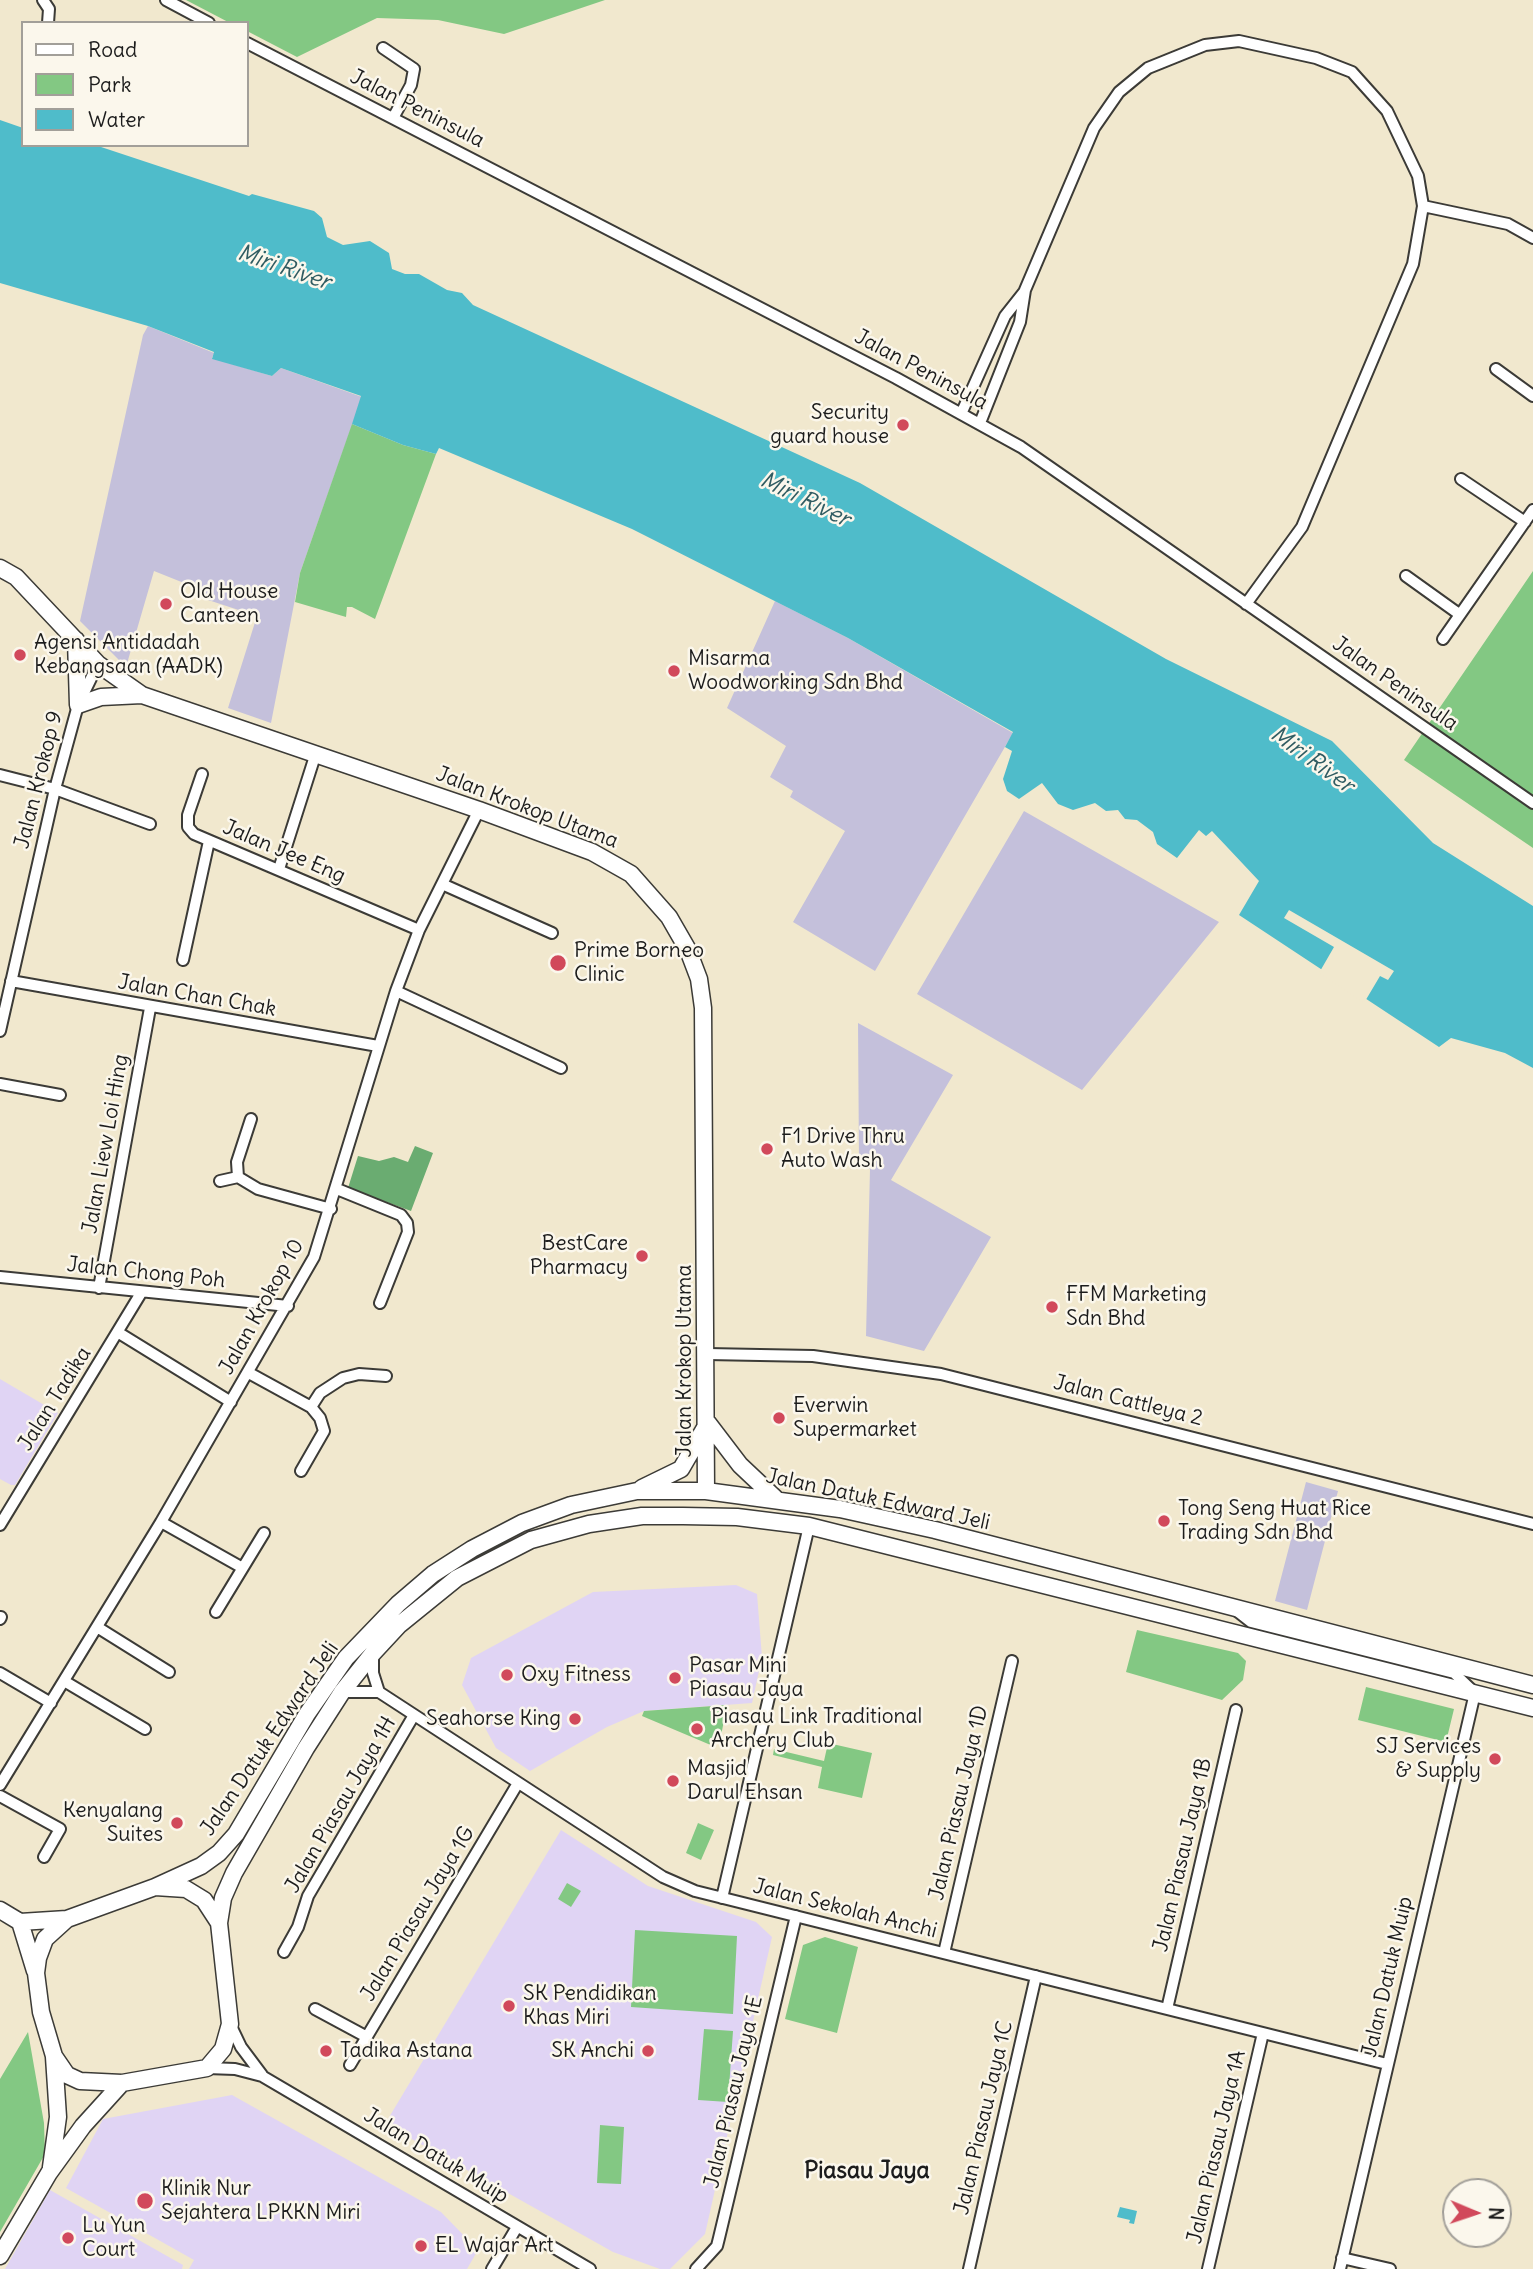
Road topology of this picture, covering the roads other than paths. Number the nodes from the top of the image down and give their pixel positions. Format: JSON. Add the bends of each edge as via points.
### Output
{"nodes":[{"id":1,"x":43,"y":0,"type":"edge"},
{"id":2,"x":166,"y":0,"type":"edge"},
{"id":3,"x":48,"y":21,"type":"edge"},
{"id":4,"x":205,"y":21,"type":"edge"},
{"id":5,"x":248,"y":44,"type":"edge"},
{"id":6,"x":383,"y":48,"type":"dead end"},
{"id":7,"x":393,"y":118,"type":"junction"},
{"id":8,"x":1423,"y":206,"type":"junction"},
{"id":9,"x":1533,"y":238,"type":"edge"},
{"id":10,"x":1025,"y":290,"type":"junction"},
{"id":11,"x":1496,"y":369,"type":"dead end"},
{"id":12,"x":1533,"y":396,"type":"edge"},
{"id":13,"x":961,"y":414,"type":"junction"},
{"id":14,"x":980,"y":423,"type":"junction"},
{"id":15,"x":1461,"y":479,"type":"dead end"},
{"id":16,"x":1533,"y":510,"type":"edge"},
{"id":17,"x":1525,"y":522,"type":"junction"},
{"id":18,"x":0,"y":568,"type":"edge"},
{"id":19,"x":1406,"y":576,"type":"dead end"},
{"id":20,"x":1246,"y":604,"type":"junction"},
{"id":21,"x":1460,"y":614,"type":"junction"},
{"id":22,"x":1443,"y":639,"type":"dead end"},
{"id":23,"x":76,"y":640,"type":"junction"},
{"id":24,"x":98,"y":664,"type":"junction"},
{"id":25,"x":142,"y":695,"type":"junction"},
{"id":26,"x":78,"y":705,"type":"junction"},
{"id":27,"x":315,"y":756,"type":"junction"},
{"id":28,"x":202,"y":774,"type":"dead end"},
{"id":29,"x":0,"y":775,"type":"edge"},
{"id":30,"x":55,"y":789,"type":"junction"},
{"id":31,"x":1533,"y":803,"type":"edge"},
{"id":32,"x":479,"y":810,"type":"junction"},
{"id":33,"x":150,"y":824,"type":"dead end"},
{"id":34,"x":209,"y":841,"type":"junction"},
{"id":35,"x":279,"y":869,"type":"junction"},
{"id":36,"x":442,"y":884,"type":"junction"},
{"id":37,"x":419,"y":930,"type":"junction"},
{"id":38,"x":552,"y":933,"type":"dead end"},
{"id":39,"x":183,"y":960,"type":"dead end"},
{"id":40,"x":0,"y":965,"type":"edge"},
{"id":41,"x":13,"y":968,"type":"junction"},
{"id":42,"x":11,"y":981,"type":"junction"},
{"id":43,"x":396,"y":991,"type":"junction"},
{"id":44,"x":150,"y":1008,"type":"junction"},
{"id":45,"x":0,"y":1031,"type":"edge"},
{"id":46,"x":378,"y":1046,"type":"junction"},
{"id":47,"x":561,"y":1068,"type":"dead end"},
{"id":48,"x":0,"y":1084,"type":"edge"},
{"id":49,"x":60,"y":1095,"type":"dead end"},
{"id":50,"x":251,"y":1119,"type":"dead end"},
{"id":51,"x":238,"y":1177,"type":"junction"},
{"id":52,"x":220,"y":1181,"type":"dead end"},
{"id":53,"x":337,"y":1189,"type":"junction"},
{"id":54,"x":331,"y":1209,"type":"junction"},
{"id":55,"x":0,"y":1277,"type":"edge"},
{"id":56,"x":99,"y":1287,"type":"junction"},
{"id":57,"x":141,"y":1293,"type":"junction"},
{"id":58,"x":380,"y":1303,"type":"dead end"},
{"id":59,"x":288,"y":1306,"type":"junction"},
{"id":60,"x":119,"y":1333,"type":"junction"},
{"id":61,"x":707,"y":1354,"type":"junction"},
{"id":62,"x":249,"y":1373,"type":"junction"},
{"id":63,"x":386,"y":1376,"type":"dead end"},
{"id":64,"x":231,"y":1402,"type":"junction"},
{"id":65,"x":310,"y":1407,"type":"junction"},
{"id":66,"x":708,"y":1423,"type":"junction"},
{"id":67,"x":301,"y":1471,"type":"dead end"},
{"id":68,"x":637,"y":1491,"type":"junction"},
{"id":69,"x":706,"y":1491,"type":"junction"},
{"id":70,"x":775,"y":1498,"type":"junction"},
{"id":71,"x":683,"y":1516,"type":"junction"},
{"id":72,"x":737,"y":1517,"type":"junction"},
{"id":73,"x":162,"y":1522,"type":"junction"},
{"id":74,"x":1533,"y":1524,"type":"edge"},
{"id":75,"x":0,"y":1525,"type":"edge"},
{"id":76,"x":809,"y":1526,"type":"junction"},
{"id":77,"x":264,"y":1532,"type":"dead end"},
{"id":78,"x":241,"y":1567,"type":"junction"},
{"id":79,"x":1228,"y":1605,"type":"junction"},
{"id":80,"x":216,"y":1612,"type":"dead end"},
{"id":81,"x":97,"y":1628,"type":"junction"},
{"id":82,"x":373,"y":1653,"type":"junction"},
{"id":83,"x":1012,"y":1661,"type":"dead end"},
{"id":84,"x":169,"y":1672,"type":"dead end"},
{"id":85,"x":0,"y":1673,"type":"edge"},
{"id":86,"x":64,"y":1681,"type":"junction"},
{"id":87,"x":1533,"y":1685,"type":"edge"},
{"id":88,"x":342,"y":1692,"type":"junction"},
{"id":89,"x":379,"y":1692,"type":"junction"},
{"id":90,"x":1475,"y":1693,"type":"junction"},
{"id":91,"x":51,"y":1703,"type":"junction"},
{"id":92,"x":1533,"y":1709,"type":"edge"},
{"id":93,"x":1236,"y":1710,"type":"dead end"},
{"id":94,"x":414,"y":1715,"type":"junction"},
{"id":95,"x":145,"y":1729,"type":"dead end"},
{"id":96,"x":518,"y":1783,"type":"junction"},
{"id":97,"x":0,"y":1785,"type":"edge"},
{"id":98,"x":0,"y":1796,"type":"edge"},
{"id":99,"x":44,"y":1857,"type":"dead end"},
{"id":100,"x":155,"y":1887,"type":"junction"},
{"id":101,"x":722,"y":1898,"type":"junction"},
{"id":102,"x":0,"y":1910,"type":"edge"},
{"id":103,"x":796,"y":1916,"type":"junction"},
{"id":104,"x":67,"y":1919,"type":"junction"},
{"id":105,"x":20,"y":1922,"type":"junction"},
{"id":106,"x":219,"y":1923,"type":"junction"},
{"id":107,"x":284,"y":1952,"type":"dead end"},
{"id":108,"x":944,"y":1953,"type":"junction"},
{"id":109,"x":36,"y":1973,"type":"junction"},
{"id":110,"x":1037,"y":1976,"type":"junction"},
{"id":111,"x":316,"y":2009,"type":"dead end"},
{"id":112,"x":1167,"y":2009,"type":"junction"},
{"id":113,"x":230,"y":2024,"type":"junction"},
{"id":114,"x":1263,"y":2033,"type":"junction"},
{"id":115,"x":367,"y":2037,"type":"junction"},
{"id":116,"x":54,"y":2056,"type":"junction"},
{"id":117,"x":1387,"y":2064,"type":"junction"},
{"id":118,"x":350,"y":2065,"type":"dead end"},
{"id":119,"x":207,"y":2068,"type":"junction"},
{"id":120,"x":262,"y":2076,"type":"junction"},
{"id":121,"x":122,"y":2083,"type":"junction"},
{"id":122,"x":50,"y":2173,"type":"junction"},
{"id":123,"x":517,"y":2227,"type":"junction"},
{"id":124,"x":0,"y":2256,"type":"edge"},
{"id":125,"x":1341,"y":2264,"type":"edge"},
{"id":126,"x":492,"y":2269,"type":"edge"},
{"id":127,"x":590,"y":2269,"type":"edge"},
{"id":128,"x":696,"y":2269,"type":"edge"},
{"id":129,"x":968,"y":2269,"type":"edge"},
{"id":130,"x":1208,"y":2269,"type":"edge"},
{"id":131,"x":1390,"y":2269,"type":"edge"}],
"edges":[{"from":1,"to":3,"type":"street","via":[[49,9]]},
{"from":2,"to":4,"type":"street"},
{"from":5,"to":7,"type":"street","name":"Jalan Peninsula"},
{"from":6,"to":7,"type":"street","via":[[414,69],[411,85]]},
{"from":7,"to":13,"type":"street","name":"Jalan Peninsula"},
{"from":8,"to":9,"type":"street","via":[[1508,224]]},
{"from":8,"to":10,"type":"street","via":[[1418,176],[1387,111],[1352,72],[1317,58],[1239,41],[1205,45],[1148,68],[1119,92],[1094,128]]},
{"from":8,"to":20,"type":"street","via":[[1413,264],[1302,527]]},
{"from":10,"to":13,"type":"street","via":[[1005,316]]},
{"from":10,"to":14,"type":"street","via":[[1020,322]]},
{"from":11,"to":12,"type":"street"},
{"from":13,"to":14,"type":"street","name":"Jalan Peninsula"},
{"from":14,"to":20,"type":"street","name":"Jalan Peninsula"},
{"from":15,"to":17,"type":"street"},
{"from":16,"to":17,"type":"street"},
{"from":17,"to":21,"type":"street"},
{"from":18,"to":23,"type":"street","name":"Jalan Krokop Utama","via":[[16,577]]},
{"from":19,"to":21,"type":"street"},
{"from":20,"to":31,"type":"street","name":"Jalan Peninsula"},
{"from":21,"to":22,"type":"street"},
{"from":23,"to":24,"type":"street","name":"Jalan Krokop Utama"},
{"from":23,"to":26,"type":"street"},
{"from":24,"to":25,"type":"street","name":"Jalan Krokop Utama"},
{"from":24,"to":26,"type":"street","name":"Jalan Krokop 9"},
{"from":25,"to":26,"type":"street","via":[[101,697]]},
{"from":25,"to":27,"type":"street","name":"Jalan Krokop Utama"},
{"from":26,"to":30,"type":"street","name":"Jalan Krokop 9"},
{"from":27,"to":32,"type":"street","name":"Jalan Krokop Utama"},
{"from":27,"to":35,"type":"street"},
{"from":28,"to":34,"type":"street","name":"Jalan Jee Eng","via":[[188,827]]},
{"from":29,"to":30,"type":"street"},
{"from":30,"to":33,"type":"street"},
{"from":30,"to":41,"type":"street","name":"Jalan Krokop 9"},
{"from":32,"to":36,"type":"street","name":"Jalan Krokop 10"},
{"from":32,"to":61,"type":"street","name":"Jalan Krokop Utama","via":[[615,863],[651,893],[673,923],[699,979]]},
{"from":34,"to":35,"type":"street","name":"Jalan Jee Eng"},
{"from":34,"to":39,"type":"street"},
{"from":35,"to":37,"type":"street","name":"Jalan Jee Eng"},
{"from":36,"to":37,"type":"street","name":"Jalan Krokop 10"},
{"from":36,"to":38,"type":"street"},
{"from":37,"to":43,"type":"street","name":"Jalan Krokop 10"},
{"from":40,"to":41,"type":"street"},
{"from":41,"to":42,"type":"street","name":"Jalan Krokop 9"},
{"from":42,"to":44,"type":"street","name":"Jalan Chan Chak"},
{"from":42,"to":45,"type":"street","name":"Jalan Krokop 9"},
{"from":43,"to":46,"type":"street","name":"Jalan Krokop 10"},
{"from":43,"to":47,"type":"street"},
{"from":44,"to":46,"type":"street","name":"Jalan Chan Chak"},
{"from":44,"to":56,"type":"street","name":"Jalan Liew Loi Hing"},
{"from":46,"to":53,"type":"street","name":"Jalan Krokop 10"},
{"from":48,"to":49,"type":"street"},
{"from":50,"to":51,"type":"street","via":[[237,1162]]},
{"from":51,"to":52,"type":"street"},
{"from":51,"to":54,"type":"street","via":[[258,1189]]},
{"from":53,"to":54,"type":"street","name":"Jalan Krokop 10"},
{"from":53,"to":58,"type":"street","via":[[401,1215],[407,1223],[408,1232]]},
{"from":54,"to":59,"type":"street","name":"Jalan Krokop 10","via":[[314,1258]]},
{"from":55,"to":56,"type":"street","name":"Jalan Chong Poh"},
{"from":56,"to":57,"type":"street","name":"Jalan Chong Poh"},
{"from":57,"to":59,"type":"street","name":"Jalan Chong Poh"},
{"from":57,"to":60,"type":"street","name":"Jalan Tadika"},
{"from":59,"to":62,"type":"street","name":"Jalan Krokop 10"},
{"from":60,"to":64,"type":"street"},
{"from":60,"to":75,"type":"street","name":"Jalan Tadika"},
{"from":61,"to":66,"type":"street","name":"Jalan Krokop Utama"},
{"from":61,"to":74,"type":"street","name":"Jalan Cattleya 2","via":[[813,1356],[941,1374]]},
{"from":62,"to":64,"type":"street","name":"Jalan Krokop 10"},
{"from":62,"to":65,"type":"street"},
{"from":63,"to":65,"type":"street","via":[[343,1378],[320,1393]]},
{"from":64,"to":73,"type":"street","name":"Jalan Krokop 10"},
{"from":65,"to":67,"type":"street","via":[[324,1431]]},
{"from":66,"to":68,"type":"street","via":[[681,1469]]},
{"from":66,"to":69,"type":"street","name":"Jalan Krokop Utama"},
{"from":66,"to":70,"type":"street","via":[[747,1473]]},
{"from":68,"to":69,"type":"street","name":"Jalan Datuk Edward Jeli"},
{"from":68,"to":100,"type":"street","name":"Jalan Datuk Edward Jeli","via":[[571,1505],[522,1523],[433,1574],[346,1658],[236,1834],[201,1866]]},
{"from":69,"to":70,"type":"street","name":"Jalan Datuk Edward Jeli"},
{"from":69,"to":71,"type":"street"},
{"from":69,"to":72,"type":"street"},
{"from":70,"to":79,"type":"street","name":"Jalan Datuk Edward Jeli","via":[[935,1530]]},
{"from":71,"to":72,"type":"street","name":"Jalan Datuk Edward Jeli"},
{"from":71,"to":82,"type":"street","name":"Jalan Datuk Edward Jeli","via":[[589,1524],[531,1540],[457,1578],[399,1625]]},
{"from":72,"to":76,"type":"street","name":"Jalan Datuk Edward Jeli"},
{"from":73,"to":78,"type":"street"},
{"from":73,"to":81,"type":"street","name":"Jalan Krokop 10"},
{"from":76,"to":90,"type":"street","name":"Jalan Datuk Edward Jeli"},
{"from":76,"to":101,"type":"street"},
{"from":77,"to":78,"type":"street"},
{"from":78,"to":80,"type":"street"},
{"from":79,"to":87,"type":"street","name":"Jalan Datuk Edward Jeli"},
{"from":79,"to":90,"type":"street","via":[[1251,1622],[1454,1673]]},
{"from":81,"to":84,"type":"street"},
{"from":81,"to":86,"type":"street","name":"Jalan Krokop 10"},
{"from":82,"to":88,"type":"street","name":"Jalan Datuk Edward Jeli"},
{"from":82,"to":89,"type":"street"},
{"from":83,"to":108,"type":"street","name":"Jalan Piasau Jaya 1D"},
{"from":85,"to":91,"type":"street"},
{"from":86,"to":91,"type":"street","name":"Jalan Krokop 10"},
{"from":86,"to":95,"type":"street"},
{"from":88,"to":89,"type":"street"},
{"from":88,"to":106,"type":"street","name":"Jalan Datuk Edward Jeli","via":[[234,1873]]},
{"from":89,"to":94,"type":"street","name":"Jalan Sekolah Anchi"},
{"from":90,"to":92,"type":"street","name":"Jalan Datuk Edward Jeli"},
{"from":90,"to":117,"type":"street","name":"Jalan Datuk Muip"},
{"from":91,"to":97,"type":"street","name":"Jalan Krokop 10"},
{"from":93,"to":112,"type":"street","name":"Jalan Piasau Jaya 1B"},
{"from":94,"to":96,"type":"street","name":"Jalan Sekolah Anchi"},
{"from":94,"to":107,"type":"street","name":"Jalan Piasau Jaya 1H","via":[[308,1896]]},
{"from":96,"to":101,"type":"street","name":"Jalan Sekolah Anchi","via":[[663,1877]]},
{"from":96,"to":115,"type":"street","name":"Jalan Piasau Jaya 1G"},
{"from":98,"to":99,"type":"street","via":[[60,1829]]},
{"from":100,"to":104,"type":"street"},
{"from":100,"to":106,"type":"street","via":[[186,1889],[204,1900]]},
{"from":101,"to":103,"type":"street","name":"Jalan Sekolah Anchi"},
{"from":102,"to":105,"type":"street"},
{"from":103,"to":108,"type":"street","name":"Jalan Sekolah Anchi"},
{"from":103,"to":128,"type":"street","name":"Jalan Piasau Jaya 1E","via":[[717,2246]]},
{"from":104,"to":105,"type":"street"},
{"from":104,"to":109,"type":"street","via":[[45,1939]]},
{"from":105,"to":109,"type":"street"},
{"from":106,"to":113,"type":"street"},
{"from":108,"to":110,"type":"street","name":"Jalan Sekolah Anchi"},
{"from":109,"to":116,"type":"street"},
{"from":110,"to":112,"type":"street","name":"Jalan Sekolah Anchi"},
{"from":110,"to":129,"type":"street","name":"Jalan Piasau Jaya 1C"},
{"from":111,"to":115,"type":"street"},
{"from":112,"to":114,"type":"street","name":"Jalan Sekolah Anchi"},
{"from":113,"to":119,"type":"street","via":[[223,2049]]},
{"from":113,"to":120,"type":"street"},
{"from":114,"to":117,"type":"street","name":"Jalan Sekolah Anchi"},
{"from":114,"to":130,"type":"street","name":"Jalan Piasau Jaya 1A"},
{"from":115,"to":118,"type":"street","name":"Jalan Piasau Jaya 1G"},
{"from":116,"to":121,"type":"street","via":[[67,2074],[80,2081]]},
{"from":116,"to":122,"type":"street","via":[[58,2117]]},
{"from":117,"to":125,"type":"street","name":"Jalan Datuk Muip"},
{"from":119,"to":120,"type":"street"},
{"from":119,"to":121,"type":"street"},
{"from":120,"to":123,"type":"street","name":"Jalan Datuk Muip"},
{"from":121,"to":122,"type":"street","via":[[101,2102]]},
{"from":122,"to":124,"type":"street"},
{"from":123,"to":126,"type":"street"},
{"from":123,"to":127,"type":"street","name":"Jalan Datuk Muip"},
{"from":125,"to":131,"type":"street"}]}
